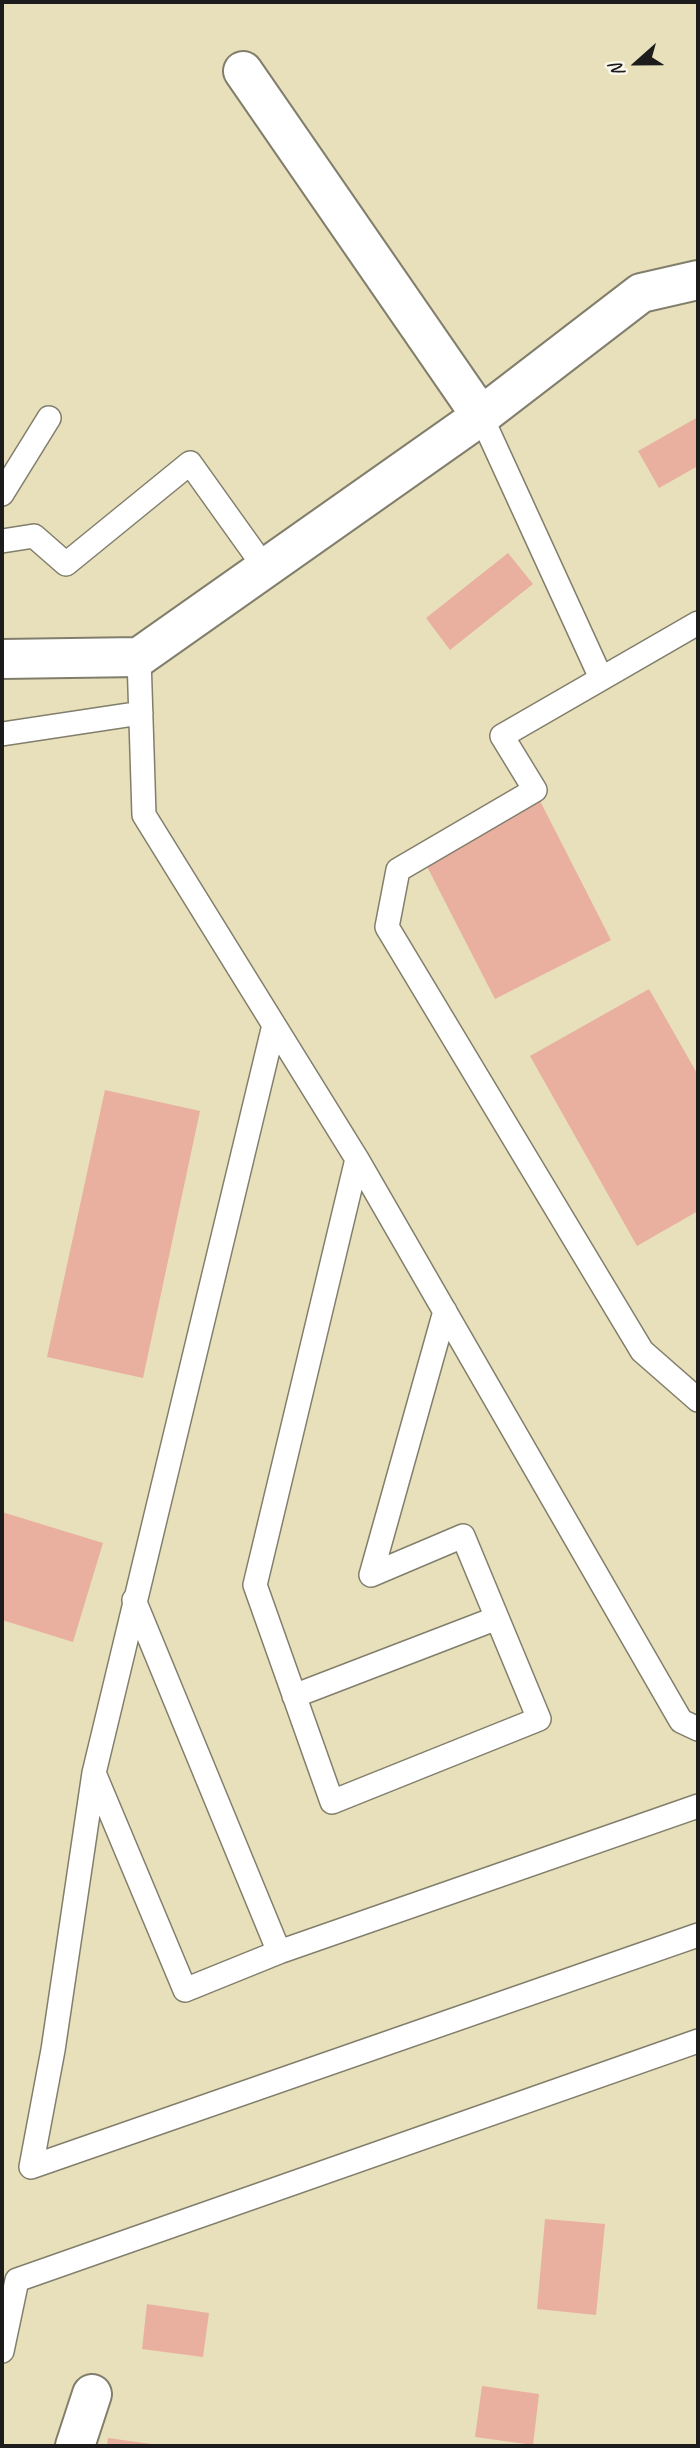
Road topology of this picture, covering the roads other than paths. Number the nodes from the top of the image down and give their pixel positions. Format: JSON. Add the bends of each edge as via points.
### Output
{"nodes":[{"id":1,"x":243,"y":71,"type":"dead end"},
{"id":2,"x":698,"y":280,"type":"edge"},
{"id":3,"x":481,"y":416,"type":"junction"},
{"id":4,"x":49,"y":418,"type":"dead end"},
{"id":5,"x":2,"y":494,"type":"edge"},
{"id":6,"x":2,"y":541,"type":"edge"},
{"id":7,"x":265,"y":568,"type":"junction"},
{"id":8,"x":698,"y":623,"type":"edge"},
{"id":9,"x":139,"y":657,"type":"junction"},
{"id":10,"x":2,"y":659,"type":"edge"},
{"id":11,"x":601,"y":678,"type":"junction"},
{"id":12,"x":141,"y":713,"type":"junction"},
{"id":13,"x":2,"y":734,"type":"edge"},
{"id":14,"x":274,"y":1025,"type":"junction"},
{"id":15,"x":357,"y":1159,"type":"junction"},
{"id":16,"x":445,"y":1311,"type":"junction"},
{"id":17,"x":698,"y":1400,"type":"edge"},
{"id":18,"x":134,"y":1600,"type":"junction"},
{"id":19,"x":498,"y":1618,"type":"junction"},
{"id":20,"x":294,"y":1696,"type":"junction"},
{"id":21,"x":698,"y":1729,"type":"edge"},
{"id":22,"x":94,"y":1773,"type":"junction"},
{"id":23,"x":698,"y":1806,"type":"edge"},
{"id":24,"x":698,"y":1935,"type":"edge"},
{"id":25,"x":279,"y":1952,"type":"junction"},
{"id":26,"x":698,"y":2041,"type":"edge"},
{"id":27,"x":2,"y":2351,"type":"edge"},
{"id":28,"x":92,"y":2394,"type":"dead end"},
{"id":29,"x":75,"y":2446,"type":"edge"}],
"edges":[{"from":1,"to":3,"type":"street"},
{"from":2,"to":3,"type":"street","via":[[641,293]]},
{"from":3,"to":7,"type":"street"},
{"from":3,"to":11,"type":"lane"},
{"from":4,"to":5,"type":"lane"},
{"from":6,"to":7,"type":"lane","via":[[34,536],[66,565],[190,463]]},
{"from":7,"to":9,"type":"street"},
{"from":8,"to":11,"type":"lane"},
{"from":9,"to":10,"type":"street"},
{"from":9,"to":12,"type":"lane"},
{"from":11,"to":17,"type":"lane","via":[[502,736],[535,790],[398,870],[387,927],[642,1352]]},
{"from":12,"to":13,"type":"lane"},
{"from":12,"to":14,"type":"lane","via":[[144,815]]},
{"from":14,"to":15,"type":"lane"},
{"from":14,"to":18,"type":"lane"},
{"from":15,"to":16,"type":"lane"},
{"from":15,"to":20,"type":"lane","via":[[255,1585]]},
{"from":16,"to":19,"type":"lane","via":[[370,1575],[463,1536]]},
{"from":16,"to":21,"type":"lane","via":[[681,1721]]},
{"from":18,"to":22,"type":"lane"},
{"from":18,"to":25,"type":"lane"},
{"from":19,"to":20,"type":"lane"},
{"from":19,"to":20,"type":"lane","via":[[540,1719],[332,1802]]},
{"from":22,"to":24,"type":"lane","via":[[31,2167]]},
{"from":22,"to":25,"type":"lane","via":[[186,1990]]},
{"from":23,"to":25,"type":"lane"},
{"from":26,"to":27,"type":"lane","via":[[17,2280]]},
{"from":28,"to":29,"type":"street"}]}
